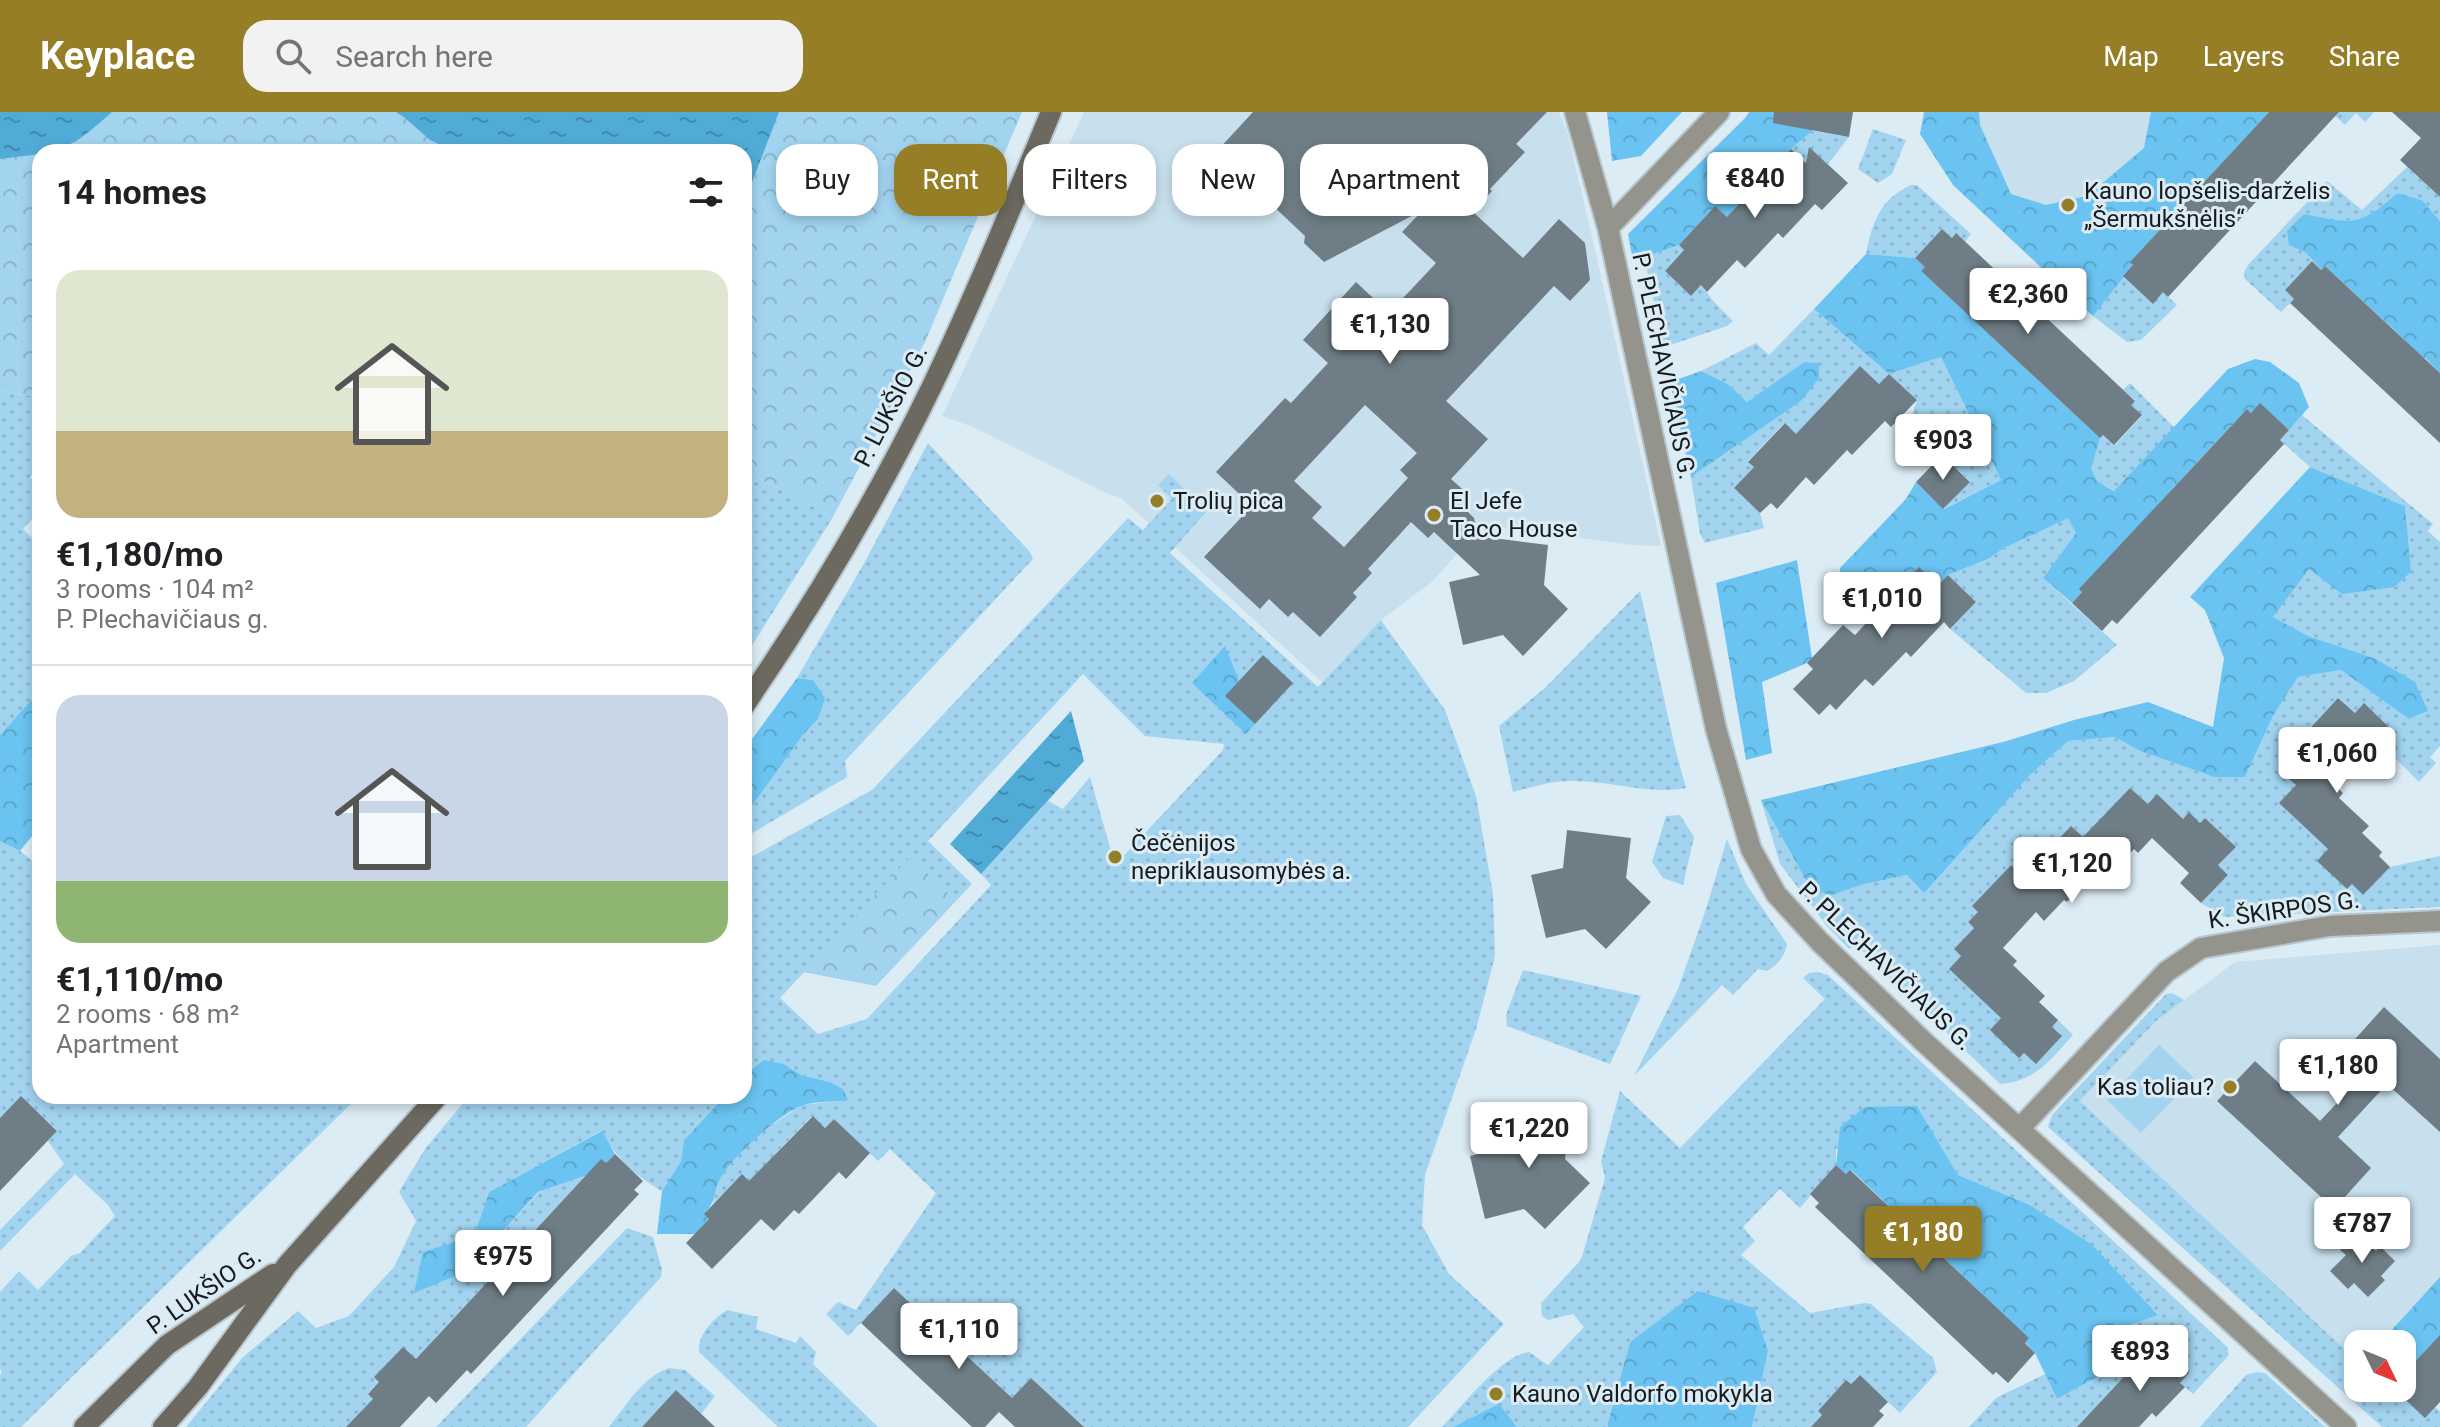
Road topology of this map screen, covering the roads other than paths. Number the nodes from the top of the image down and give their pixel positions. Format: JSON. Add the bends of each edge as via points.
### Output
{"nodes":[{"id":1,"x":1051,"y":112,"type":"edge"},
{"id":2,"x":1575,"y":112,"type":"edge"},
{"id":3,"x":1719,"y":112,"type":"edge"},
{"id":4,"x":1608,"y":228,"type":"junction"},
{"id":5,"x":752,"y":694,"type":"edge"},
{"id":6,"x":2440,"y":921,"type":"edge"},
{"id":7,"x":431,"y":1104,"type":"edge"},
{"id":8,"x":2019,"y":1129,"type":"junction"},
{"id":9,"x":287,"y":1265,"type":"junction"},
{"id":10,"x":90,"y":1425,"type":"edge"},
{"id":11,"x":163,"y":1427,"type":"edge"},
{"id":12,"x":2346,"y":1427,"type":"edge"}],
"edges":[{"from":1,"to":5,"type":"main road","name":"P. LUKŠIO G.","via":[[932,386],[890,467]]},
{"from":2,"to":4,"type":"street","name":"P. PLECHAVIČIAUS G."},
{"from":3,"to":4,"type":"street"},
{"from":4,"to":8,"type":"street","name":"P. PLECHAVIČIAUS G.","via":[[1716,729],[1751,849],[1776,894],[1820,942]]},
{"from":6,"to":8,"type":"street","name":"K. ŠKIRPOS G.","via":[[2329,926],[2201,948],[2166,972]]},
{"from":7,"to":9,"type":"main road","name":"P. LUKŠIO G."},
{"from":8,"to":12,"type":"street","name":"P. PLECHAVIČIAUS G."},
{"from":9,"to":10,"type":"main road","name":"P. LUKŠIO G.","via":[[167,1345]]},
{"from":9,"to":11,"type":"main road","name":"P. LUKŠIO G."}]}
